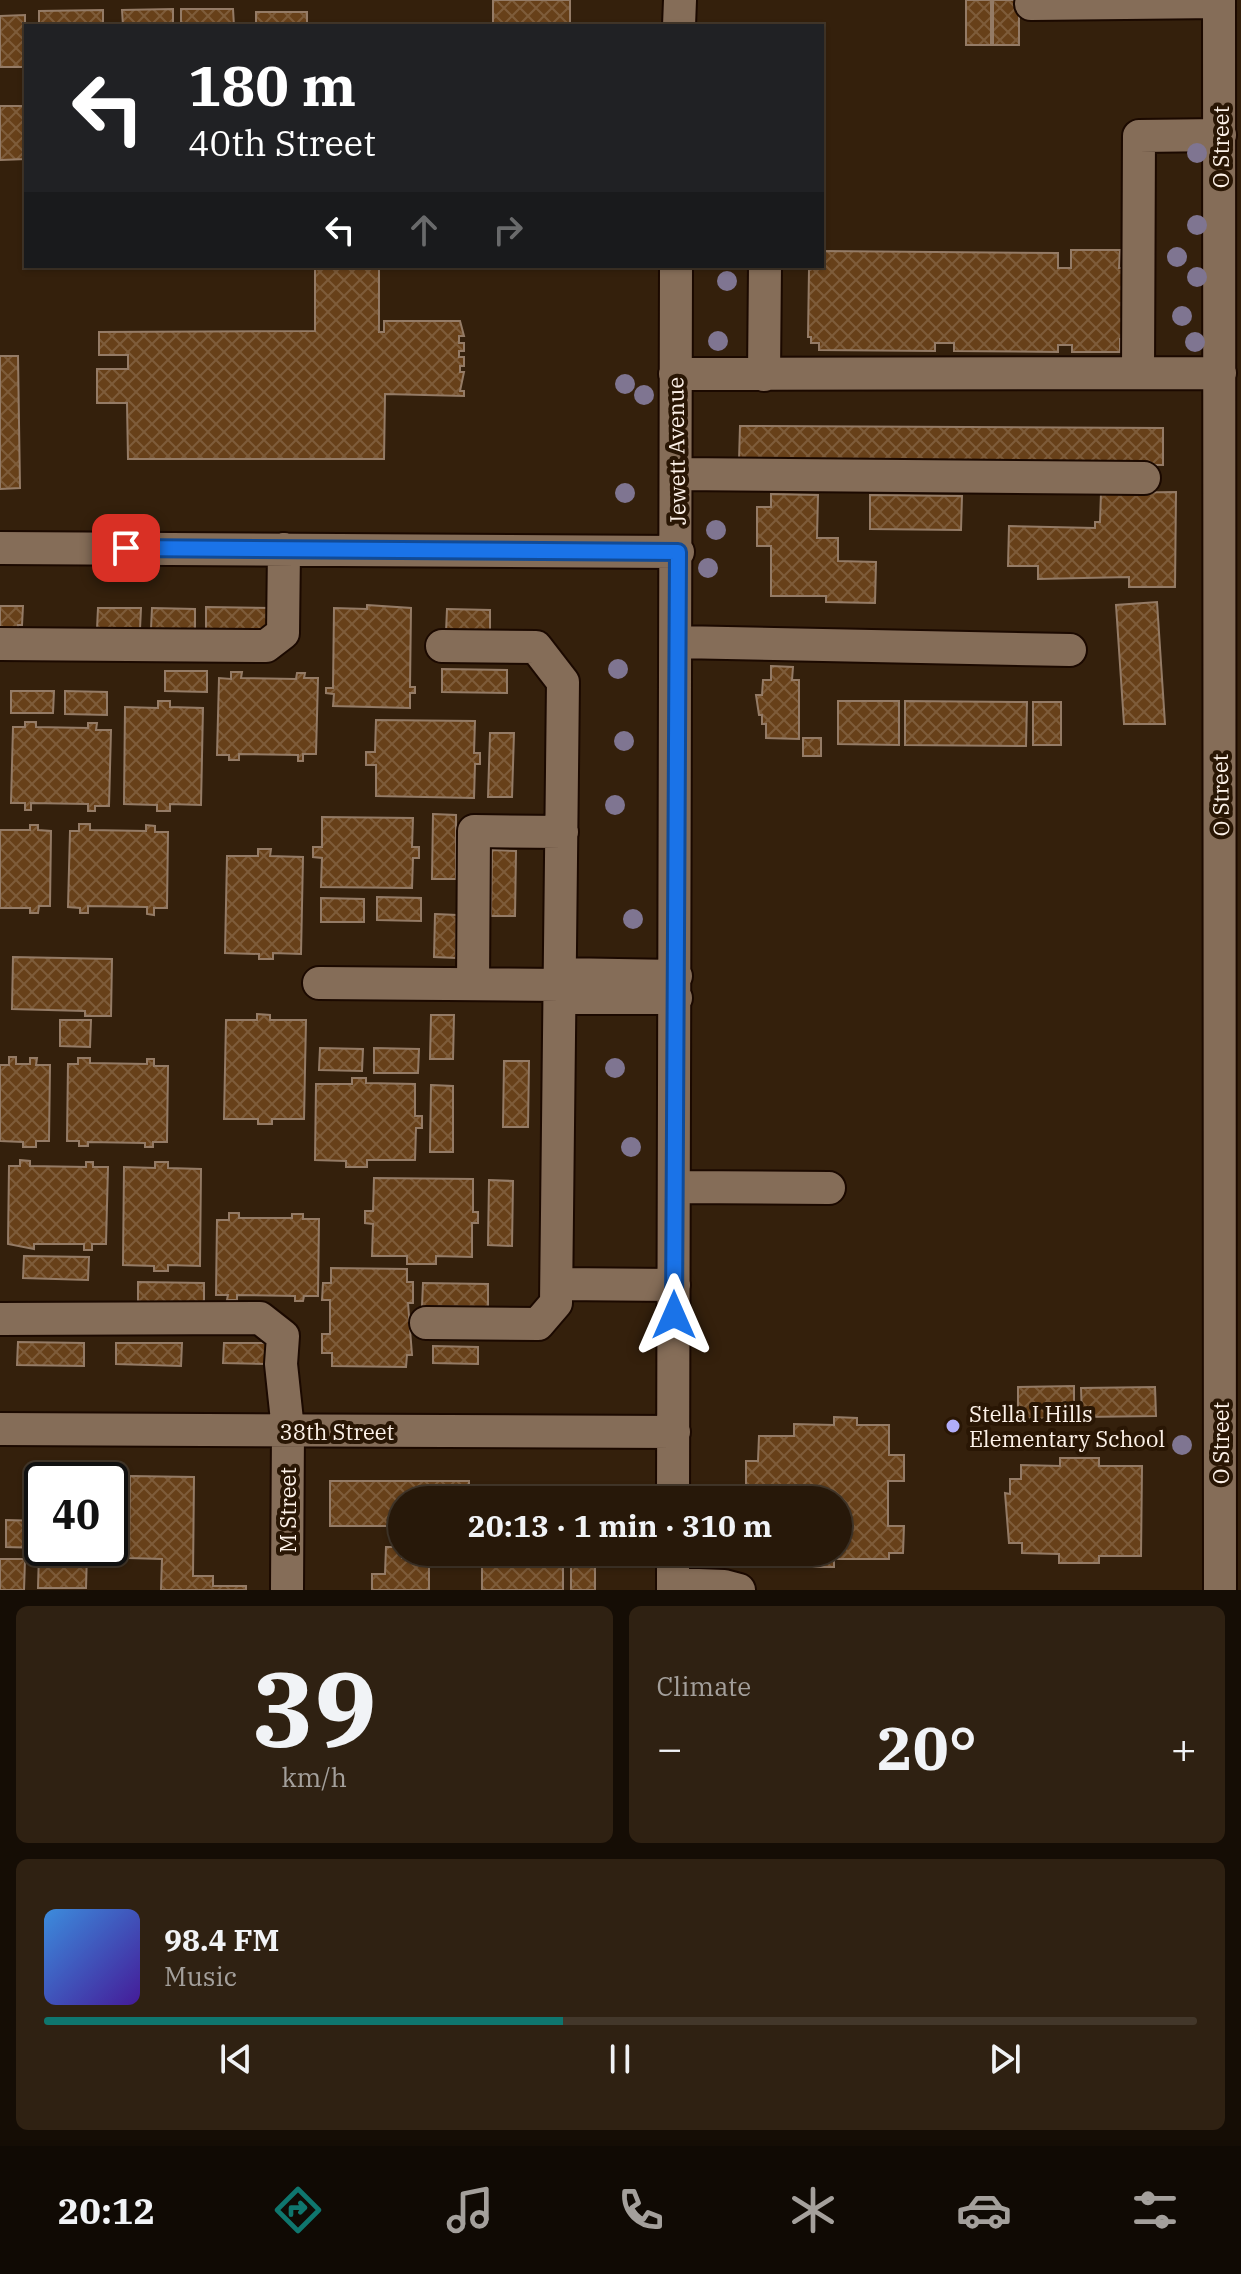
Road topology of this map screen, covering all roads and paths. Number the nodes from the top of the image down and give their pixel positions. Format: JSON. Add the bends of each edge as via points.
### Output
{"nodes":[{"id":1,"x":680,"y":0,"type":"edge"},
{"id":2,"x":1219,"y":1,"type":"edge"},
{"id":3,"x":1031,"y":4,"type":"dead end"},
{"id":4,"x":679,"y":24,"type":"edge"},
{"id":5,"x":1230,"y":66,"type":"edge"},
{"id":6,"x":1227,"y":145,"type":"edge"},
{"id":7,"x":676,"y":268,"type":"edge"},
{"id":8,"x":765,"y":268,"type":"edge"},
{"id":9,"x":1138,"y":373,"type":"junction"},
{"id":10,"x":1220,"y":373,"type":"junction"},
{"id":11,"x":675,"y":374,"type":"junction"},
{"id":12,"x":764,"y":375,"type":"junction"},
{"id":13,"x":678,"y":474,"type":"junction"},
{"id":14,"x":1144,"y":478,"type":"dead end"},
{"id":15,"x":0,"y":548,"type":"edge"},
{"id":16,"x":1231,"y":548,"type":"edge"},
{"id":17,"x":284,"y":549,"type":"junction"},
{"id":18,"x":678,"y":552,"type":"junction"},
{"id":19,"x":677,"y":642,"type":"junction"},
{"id":20,"x":0,"y":644,"type":"edge"},
{"id":21,"x":442,"y":646,"type":"dead end"},
{"id":22,"x":1070,"y":650,"type":"dead end"},
{"id":23,"x":1230,"y":729,"type":"edge"},
{"id":24,"x":562,"y":832,"type":"junction"},
{"id":25,"x":319,"y":983,"type":"dead end"},
{"id":26,"x":473,"y":984,"type":"junction"},
{"id":27,"x":560,"y":986,"type":"junction"},
{"id":28,"x":676,"y":987,"type":"junction"},
{"id":29,"x":1232,"y":998,"type":"edge"},
{"id":30,"x":675,"y":1187,"type":"junction"},
{"id":31,"x":829,"y":1188,"type":"dead end"},
{"id":32,"x":557,"y":1284,"type":"junction"},
{"id":33,"x":674,"y":1285,"type":"junction"},
{"id":34,"x":1230,"y":1306,"type":"edge"},
{"id":35,"x":0,"y":1319,"type":"edge"},
{"id":36,"x":426,"y":1323,"type":"dead end"},
{"id":37,"x":0,"y":1429,"type":"edge"},
{"id":38,"x":288,"y":1430,"type":"junction"},
{"id":39,"x":674,"y":1432,"type":"junction"},
{"id":40,"x":673,"y":1486,"type":"edge"},
{"id":41,"x":673,"y":1575,"type":"edge"},
{"id":42,"x":287,"y":1590,"type":"edge"},
{"id":43,"x":739,"y":1590,"type":"edge"},
{"id":44,"x":1220,"y":1590,"type":"edge"}],
"edges":[{"from":1,"to":4,"type":"street"},
{"from":2,"to":3,"type":"street"},
{"from":2,"to":5,"type":"street","name":"O Street"},
{"from":5,"to":6,"type":"street","name":"O Street"},
{"from":6,"to":9,"type":"street","via":[[1139,136]]},
{"from":6,"to":10,"type":"street","name":"O Street"},
{"from":7,"to":11,"type":"street","name":"Jewett Avenue"},
{"from":8,"to":12,"type":"street"},
{"from":9,"to":10,"type":"street"},
{"from":9,"to":12,"type":"street"},
{"from":10,"to":16,"type":"street","name":"O Street"},
{"from":11,"to":12,"type":"street"},
{"from":11,"to":13,"type":"street","name":"Jewett Avenue"},
{"from":13,"to":14,"type":"street"},
{"from":13,"to":18,"type":"street","name":"Jewett Avenue"},
{"from":15,"to":17,"type":"street"},
{"from":16,"to":23,"type":"street","name":"O Street"},
{"from":17,"to":18,"type":"street"},
{"from":17,"to":20,"type":"street","via":[[283,633],[266,646]]},
{"from":18,"to":19,"type":"street","name":"Jewett Avenue"},
{"from":19,"to":22,"type":"street"},
{"from":19,"to":28,"type":"street","name":"Jewett Avenue"},
{"from":21,"to":24,"type":"street","via":[[536,647],[563,682]]},
{"from":23,"to":29,"type":"street","name":"O Street"},
{"from":24,"to":26,"type":"street","via":[[474,831]]},
{"from":24,"to":27,"type":"street"},
{"from":25,"to":26,"type":"street"},
{"from":26,"to":27,"type":"street"},
{"from":27,"to":28,"type":"street"},
{"from":27,"to":32,"type":"street"},
{"from":28,"to":30,"type":"street","name":"Jewett Avenue"},
{"from":29,"to":34,"type":"street","name":"O Street"},
{"from":30,"to":31,"type":"street"},
{"from":30,"to":33,"type":"street","name":"Jewett Avenue"},
{"from":32,"to":33,"type":"street"},
{"from":32,"to":36,"type":"street","via":[[556,1303],[538,1324]]},
{"from":33,"to":39,"type":"street","name":"Jewett Avenue"},
{"from":34,"to":44,"type":"street","name":"O Street"},
{"from":35,"to":38,"type":"street","name":"M Street","via":[[260,1318],[283,1336]]},
{"from":37,"to":38,"type":"street","name":"38th Street"},
{"from":38,"to":39,"type":"street","name":"38th Street"},
{"from":38,"to":42,"type":"street","name":"M Street"},
{"from":39,"to":40,"type":"street","name":"Jewett Avenue"},
{"from":41,"to":43,"type":"street"}]}
